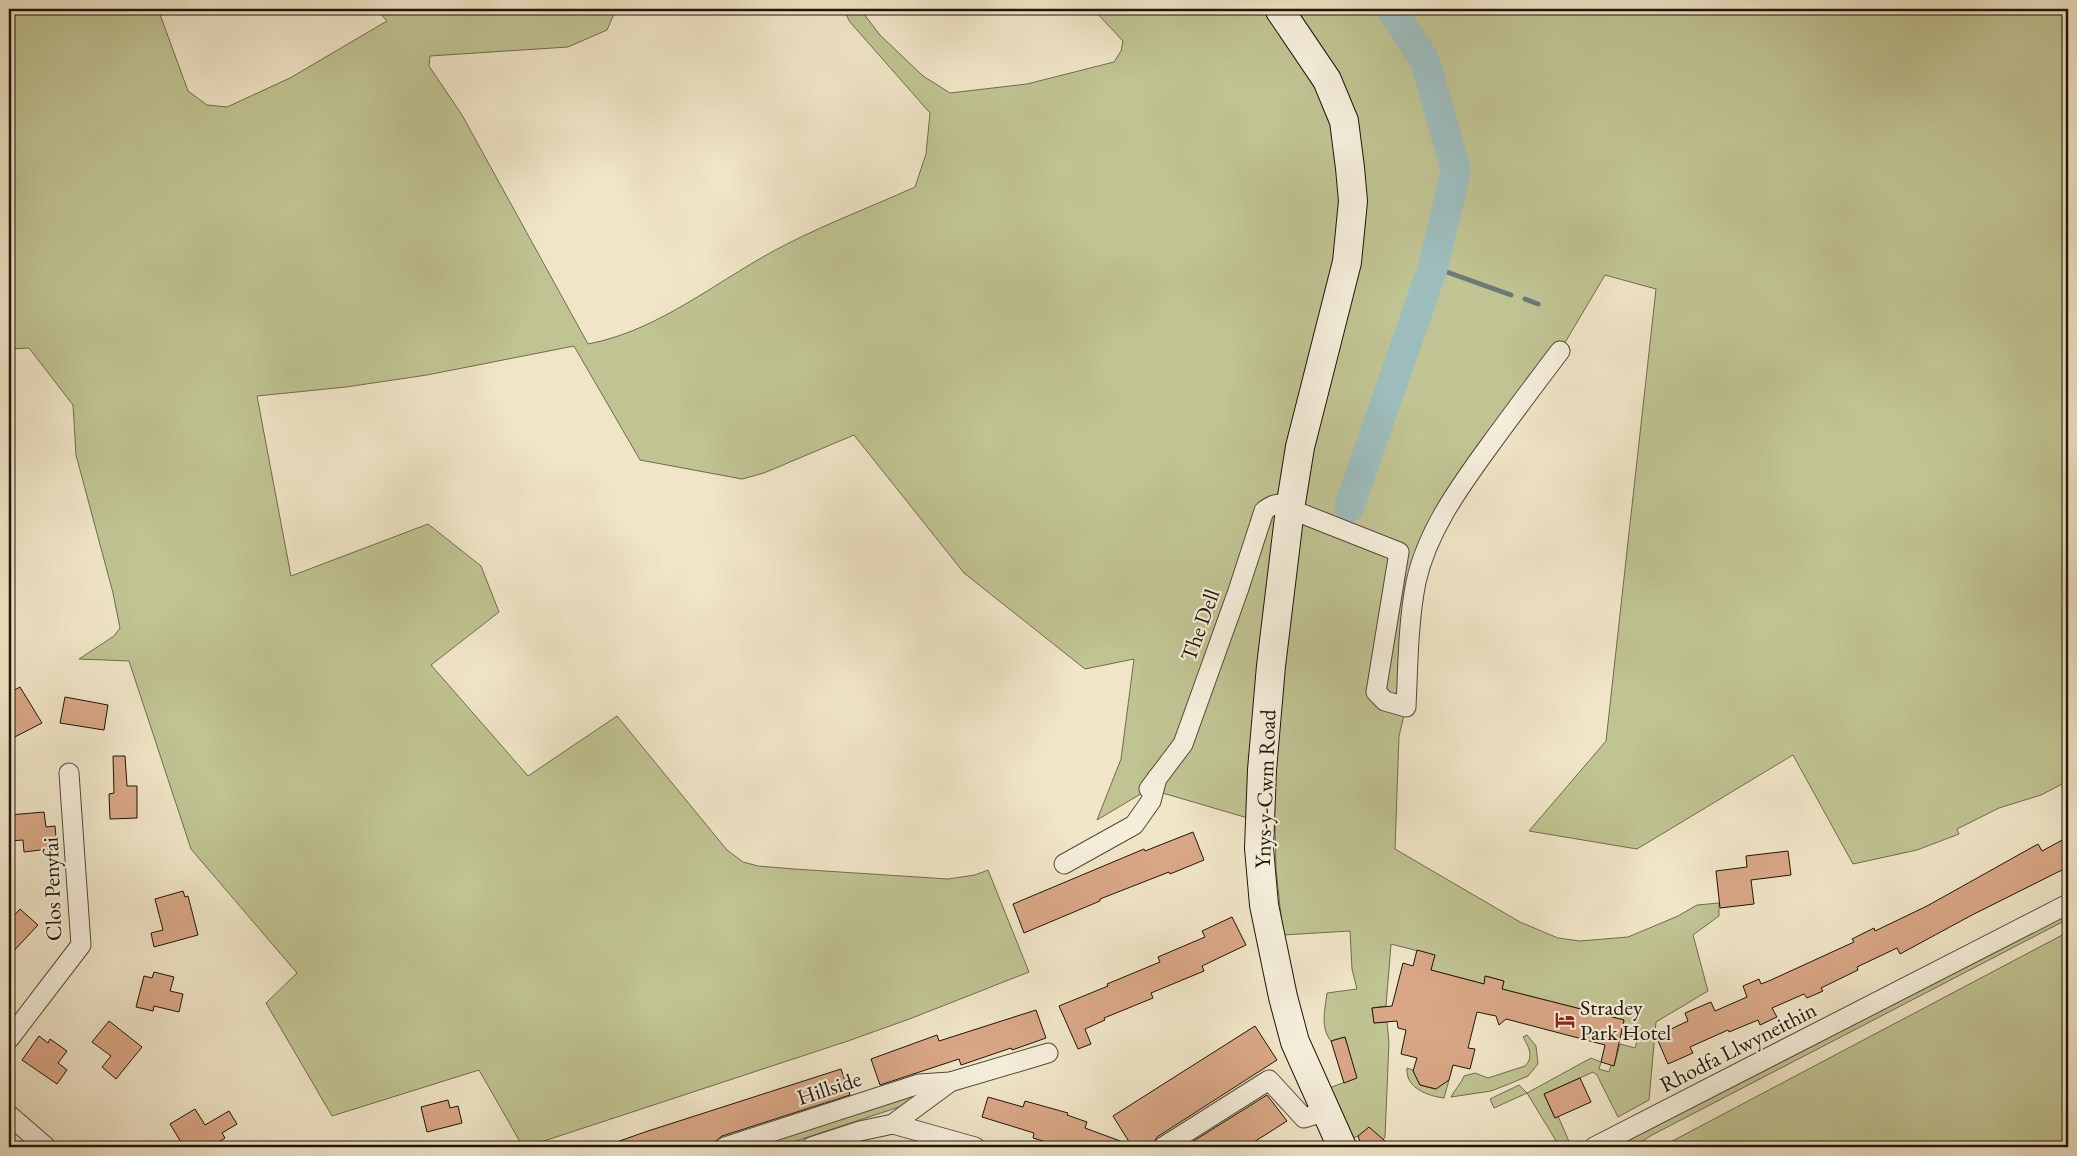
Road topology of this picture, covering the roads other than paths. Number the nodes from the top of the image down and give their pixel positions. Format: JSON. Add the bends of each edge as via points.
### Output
{"nodes":[{"id":1,"x":1278,"y":9,"type":"edge"},
{"id":2,"x":1560,"y":351,"type":"dead end"},
{"id":3,"x":1290,"y":509,"type":"junction"},
{"id":4,"x":69,"y":773,"type":"dead end"},
{"id":5,"x":1064,"y":864,"type":"dead end"},
{"id":6,"x":2068,"y":904,"type":"edge"},
{"id":7,"x":9,"y":1039,"type":"edge"},
{"id":8,"x":1048,"y":1053,"type":"dead end"},
{"id":9,"x":950,"y":1082,"type":"junction"},
{"id":10,"x":1327,"y":1112,"type":"junction"},
{"id":11,"x":9,"y":1116,"type":"edge"},
{"id":12,"x":893,"y":1124,"type":"junction"},
{"id":13,"x":46,"y":1147,"type":"edge"},
{"id":14,"x":725,"y":1147,"type":"edge"},
{"id":15,"x":810,"y":1147,"type":"edge"},
{"id":16,"x":976,"y":1147,"type":"edge"},
{"id":17,"x":1162,"y":1147,"type":"edge"},
{"id":18,"x":1342,"y":1147,"type":"edge"},
{"id":19,"x":1594,"y":1147,"type":"edge"}],
"edges":[{"from":1,"to":3,"type":"main road","name":"Ynys-y-Cwm Road","via":[[1327,80],[1344,121],[1353,201],[1347,262],[1300,447]]},
{"from":2,"to":3,"type":"street","via":[[1479,459],[1430,540],[1416,581],[1406,707],[1385,702],[1376,692],[1399,552]]},
{"from":3,"to":5,"type":"street","name":"The Dell","via":[[1281,503],[1272,504],[1264,511],[1183,744],[1153,783],[1151,801],[1134,825]]},
{"from":3,"to":10,"type":"main road","name":"Ynys-y-Cwm Road","via":[[1271,666],[1261,777],[1259,848],[1264,905],[1283,997],[1296,1042]]},
{"from":4,"to":7,"type":"street","name":"Clos Penyfai","via":[[81,946]]},
{"from":6,"to":19,"type":"street","name":"Rhodfa Llwyneithin"},
{"from":8,"to":9,"type":"street","name":"Hillside"},
{"from":9,"to":12,"type":"street","name":"Hillside"},
{"from":9,"to":14,"type":"street","name":"Hillside","via":[[919,1084]]},
{"from":10,"to":17,"type":"street","via":[[1304,1118],[1269,1080]]},
{"from":10,"to":18,"type":"main road","name":"Ynys-y-Cwm Road"},
{"from":11,"to":13,"type":"street"},
{"from":12,"to":15,"type":"street","name":"Hillside"},
{"from":12,"to":16,"type":"street","name":"Hillside"}]}
